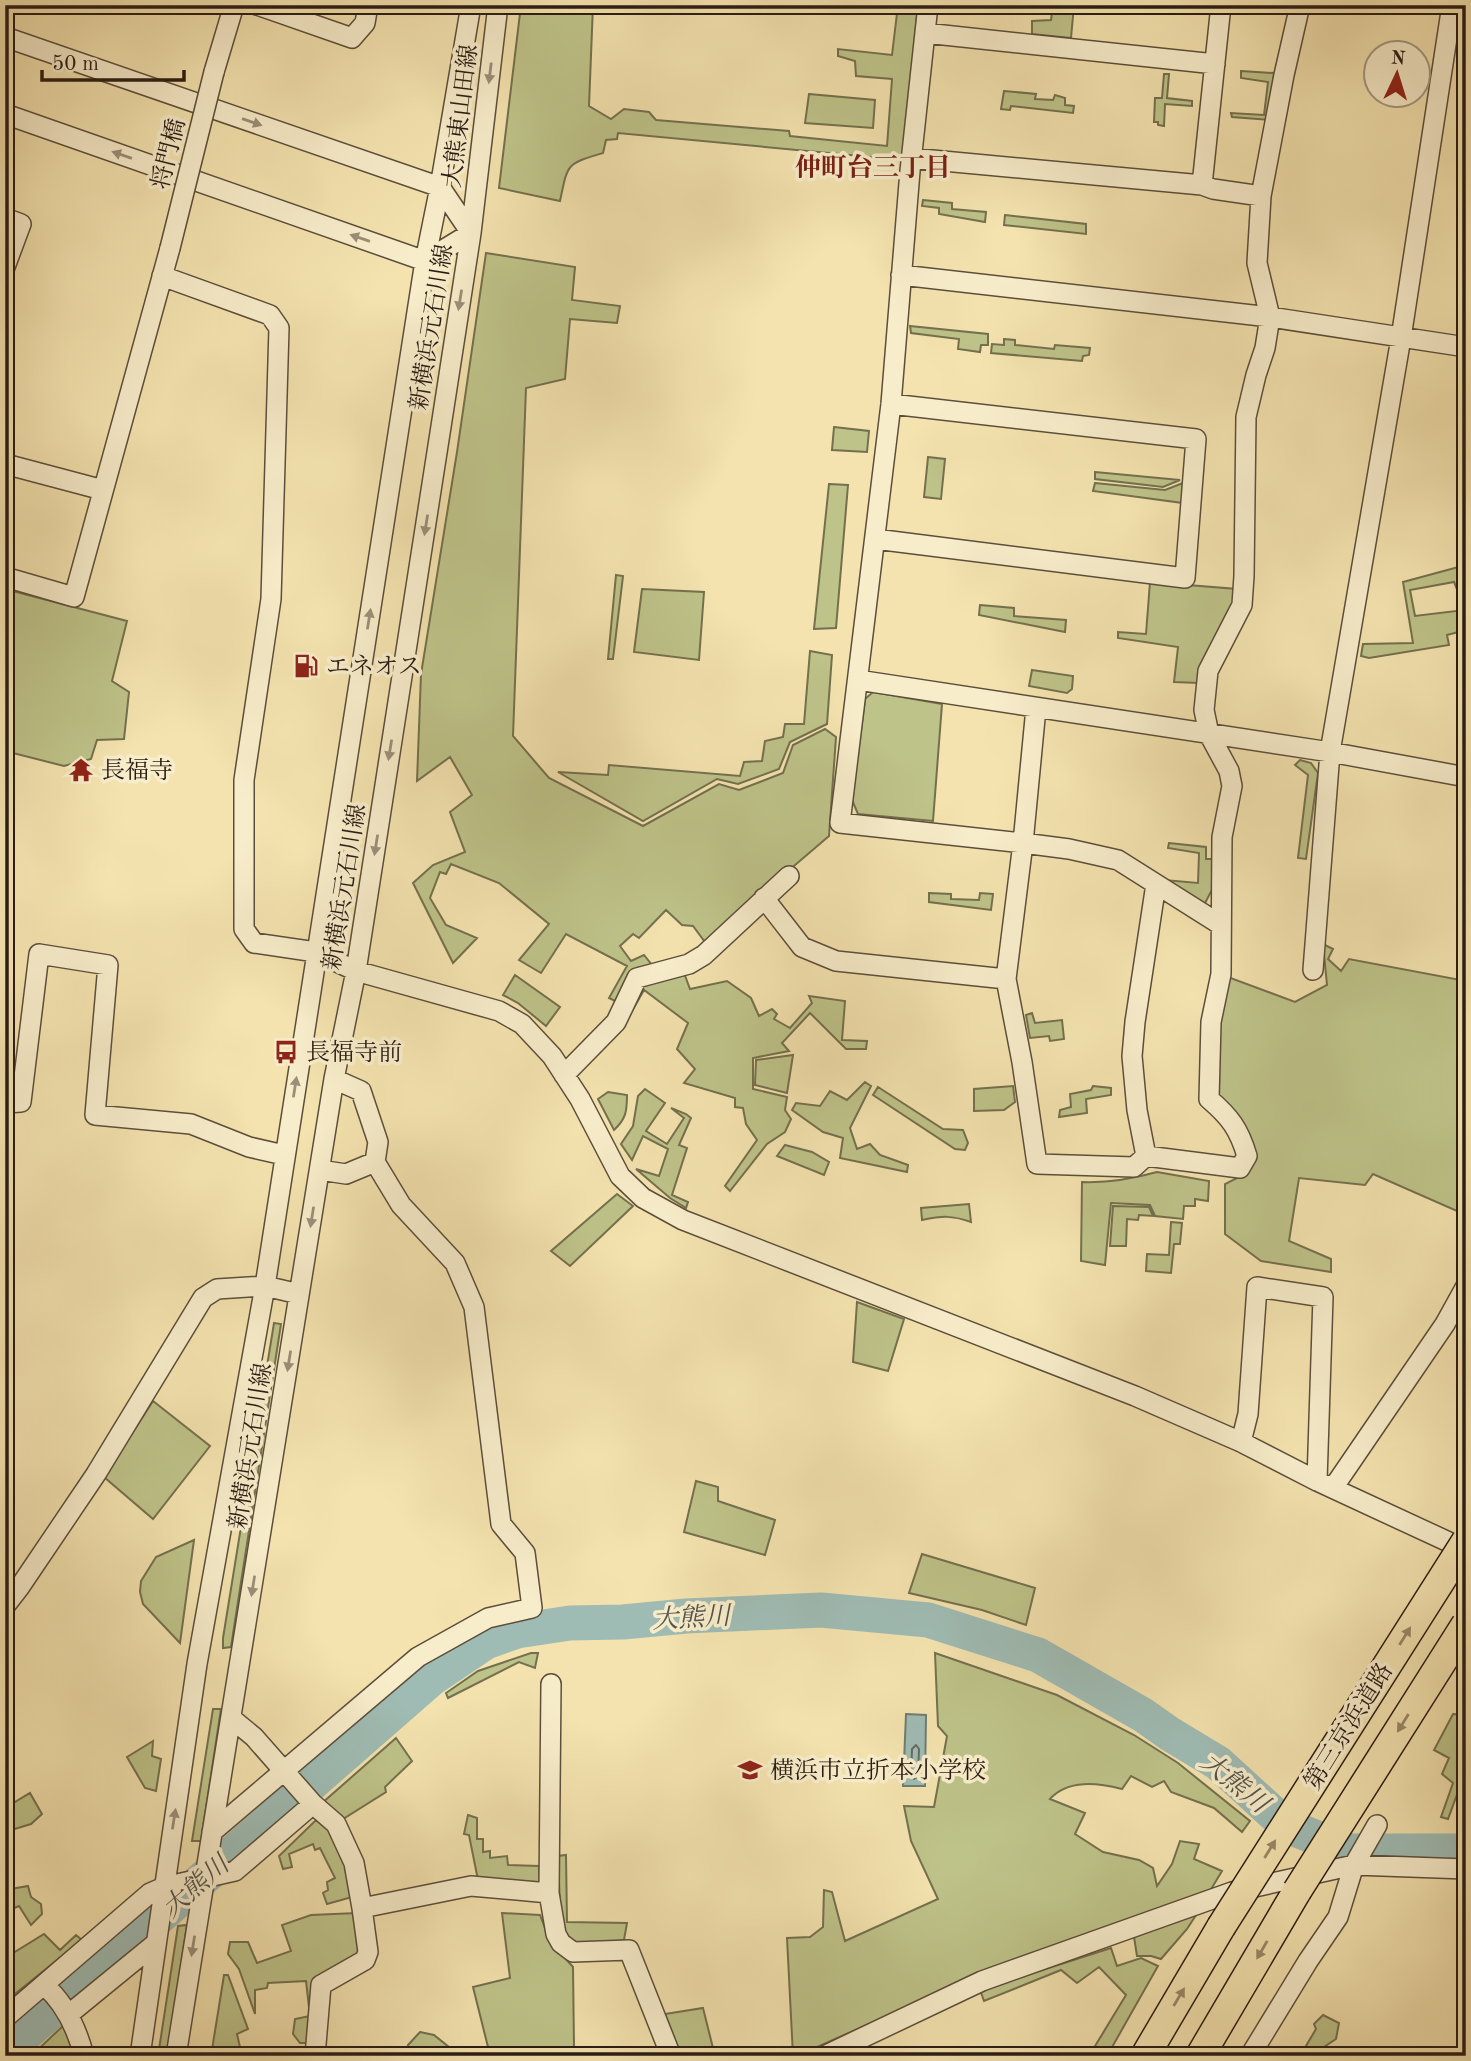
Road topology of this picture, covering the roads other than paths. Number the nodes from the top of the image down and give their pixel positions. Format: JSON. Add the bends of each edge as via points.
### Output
{"nodes":[{"id":1,"x":234,"y":5,"type":"edge"},
{"id":2,"x":257,"y":5,"type":"edge"},
{"id":3,"x":368,"y":5,"type":"edge"},
{"id":4,"x":471,"y":5,"type":"edge"},
{"id":5,"x":498,"y":5,"type":"edge"},
{"id":6,"x":928,"y":5,"type":"edge"},
{"id":7,"x":1221,"y":5,"type":"edge"},
{"id":8,"x":1300,"y":5,"type":"edge"},
{"id":9,"x":1452,"y":5,"type":"edge"},
{"id":10,"x":925,"y":33,"type":"junction"},
{"id":11,"x":5,"y":37,"type":"edge"},
{"id":12,"x":1215,"y":64,"type":"junction"},
{"id":13,"x":5,"y":114,"type":"edge"},
{"id":14,"x":911,"y":158,"type":"junction"},
{"id":15,"x":1202,"y":186,"type":"junction"},
{"id":16,"x":440,"y":187,"type":"junction"},
{"id":17,"x":1261,"y":196,"type":"junction"},
{"id":18,"x":5,"y":218,"type":"edge"},
{"id":19,"x":471,"y":233,"type":"junction"},
{"id":20,"x":425,"y":261,"type":"junction"},
{"id":21,"x":5,"y":267,"type":"edge"},
{"id":22,"x":901,"y":275,"type":"junction"},
{"id":23,"x":162,"y":276,"type":"junction"},
{"id":24,"x":1270,"y":317,"type":"junction"},
{"id":25,"x":1401,"y":338,"type":"junction"},
{"id":26,"x":1466,"y":348,"type":"edge"},
{"id":27,"x":891,"y":404,"type":"junction"},
{"id":28,"x":5,"y":464,"type":"edge"},
{"id":29,"x":103,"y":490,"type":"junction"},
{"id":30,"x":875,"y":539,"type":"junction"},
{"id":31,"x":5,"y":577,"type":"edge"},
{"id":32,"x":858,"y":680,"type":"junction"},
{"id":33,"x":1036,"y":708,"type":"junction"},
{"id":34,"x":1209,"y":734,"type":"junction"},
{"id":35,"x":1330,"y":752,"type":"junction"},
{"id":36,"x":1466,"y":777,"type":"edge"},
{"id":37,"x":1023,"y":843,"type":"junction"},
{"id":38,"x":789,"y":876,"type":"dead end"},
{"id":39,"x":1156,"y":884,"type":"junction"},
{"id":40,"x":764,"y":898,"type":"junction"},
{"id":41,"x":1221,"y":925,"type":"junction"},
{"id":42,"x":316,"y":952,"type":"junction"},
{"id":43,"x":1313,"y":970,"type":"dead end"},
{"id":44,"x":356,"y":971,"type":"junction"},
{"id":45,"x":1006,"y":979,"type":"junction"},
{"id":46,"x":564,"y":1075,"type":"junction"},
{"id":47,"x":334,"y":1079,"type":"junction"},
{"id":48,"x":5,"y":1103,"type":"edge"},
{"id":49,"x":284,"y":1154,"type":"junction"},
{"id":50,"x":1146,"y":1156,"type":"junction"},
{"id":51,"x":374,"y":1162,"type":"junction"},
{"id":52,"x":320,"y":1170,"type":"junction"},
{"id":53,"x":265,"y":1286,"type":"junction"},
{"id":54,"x":1466,"y":1286,"type":"edge"},
{"id":55,"x":299,"y":1294,"type":"junction"},
{"id":56,"x":1241,"y":1442,"type":"junction"},
{"id":57,"x":1325,"y":1485,"type":"junction"},
{"id":58,"x":1466,"y":1541,"type":"edge"},
{"id":59,"x":1466,"y":1550,"type":"edge"},
{"id":60,"x":5,"y":1606,"type":"edge"},
{"id":61,"x":1466,"y":1625,"type":"edge"},
{"id":62,"x":551,"y":1684,"type":"dead end"},
{"id":63,"x":232,"y":1718,"type":"junction"},
{"id":64,"x":284,"y":1772,"type":"junction"},
{"id":65,"x":313,"y":1804,"type":"junction"},
{"id":66,"x":1377,"y":1825,"type":"dead end"},
{"id":67,"x":212,"y":1833,"type":"junction"},
{"id":68,"x":1354,"y":1865,"type":"junction"},
{"id":69,"x":1466,"y":1869,"type":"edge"},
{"id":70,"x":205,"y":1879,"type":"junction"},
{"id":71,"x":164,"y":1887,"type":"junction"},
{"id":72,"x":549,"y":1893,"type":"junction"},
{"id":73,"x":362,"y":1908,"type":"junction"},
{"id":74,"x":156,"y":1943,"type":"junction"},
{"id":75,"x":47,"y":1987,"type":"junction"},
{"id":76,"x":66,"y":2011,"type":"junction"},
{"id":77,"x":5,"y":2018,"type":"edge"},
{"id":78,"x":84,"y":2056,"type":"edge"},
{"id":79,"x":140,"y":2056,"type":"edge"},
{"id":80,"x":176,"y":2056,"type":"edge"},
{"id":81,"x":315,"y":2056,"type":"edge"},
{"id":82,"x":671,"y":2056,"type":"edge"},
{"id":83,"x":824,"y":2056,"type":"edge"},
{"id":84,"x":1144,"y":2056,"type":"edge"},
{"id":85,"x":1200,"y":2056,"type":"edge"},
{"id":86,"x":1250,"y":2056,"type":"edge"}],
"edges":[{"from":1,"to":23,"type":"street","name":"将門橋","bridge":true},
{"from":2,"to":3,"type":"street","via":[[352,38],[365,23]]},
{"from":4,"to":16,"type":"street","name":"大熊東山田線"},
{"from":5,"to":19,"type":"street","name":"大熊東山田線","one_way":true},
{"from":6,"to":10,"type":"street"},
{"from":7,"to":12,"type":"street"},
{"from":8,"to":17,"type":"street"},
{"from":9,"to":25,"type":"street"},
{"from":10,"to":12,"type":"street"},
{"from":10,"to":14,"type":"street"},
{"from":11,"to":16,"type":"street","one_way":true},
{"from":12,"to":15,"type":"street"},
{"from":20,"to":13,"type":"street","name":"新横浜元石川線","one_way":true},
{"from":14,"to":15,"type":"street"},
{"from":14,"to":22,"type":"street"},
{"from":15,"to":17,"type":"street"},
{"from":16,"to":19,"type":"street","name":"新横浜元石川線"},
{"from":16,"to":20,"type":"street","name":"大熊東山田線"},
{"from":17,"to":24,"type":"street","via":[[1257,263]]},
{"from":18,"to":21,"type":"street","via":[[21,223]]},
{"from":19,"to":20,"type":"street"},
{"from":19,"to":44,"type":"street","name":"新横浜元石川線","one_way":true},
{"from":42,"to":20,"type":"street","name":"新横浜元石川線","one_way":true},
{"from":22,"to":24,"type":"street"},
{"from":22,"to":27,"type":"street"},
{"from":23,"to":29,"type":"street","name":"将門橋"},
{"from":23,"to":42,"type":"street","via":[[270,316],[279,328],[271,599],[244,780],[244,929],[254,943]]},
{"from":24,"to":25,"type":"street"},
{"from":24,"to":34,"type":"street","via":[[1246,417],[1241,605],[1208,671],[1204,710]]},
{"from":25,"to":26,"type":"street"},
{"from":25,"to":35,"type":"street"},
{"from":27,"to":30,"type":"street"},
{"from":27,"to":30,"type":"street","via":[[1196,439],[1185,578]]},
{"from":28,"to":29,"type":"street"},
{"from":29,"to":31,"type":"street","name":"将門橋","via":[[74,597]]},
{"from":30,"to":32,"type":"street"},
{"from":32,"to":33,"type":"street"},
{"from":32,"to":37,"type":"street","via":[[837,832]]},
{"from":33,"to":34,"type":"street"},
{"from":33,"to":37,"type":"street"},
{"from":34,"to":35,"type":"street"},
{"from":34,"to":41,"type":"street","via":[[1232,786],[1222,837]]},
{"from":35,"to":36,"type":"street"},
{"from":35,"to":43,"type":"street"},
{"from":37,"to":39,"type":"street","via":[[1118,860]]},
{"from":37,"to":45,"type":"street"},
{"from":38,"to":40,"type":"street"},
{"from":39,"to":41,"type":"street"},
{"from":39,"to":50,"type":"street","via":[[1132,1056]]},
{"from":40,"to":45,"type":"street","via":[[802,947],[836,961]]},
{"from":40,"to":46,"type":"street","via":[[704,955],[637,978],[615,1023]]},
{"from":41,"to":50,"type":"street","via":[[1209,1099],[1227,1114],[1247,1156],[1240,1168]]},
{"from":42,"to":44,"type":"street"},
{"from":49,"to":42,"type":"street","name":"新横浜元石川線","one_way":true},
{"from":44,"to":46,"type":"street","via":[[499,1012],[522,1024]]},
{"from":44,"to":47,"type":"street","name":"新横浜元石川線"},
{"from":45,"to":50,"type":"street","via":[[1037,1164],[1133,1167]]},
{"from":46,"to":56,"type":"street","via":[[620,1176],[643,1198],[683,1220],[1135,1396]]},
{"from":47,"to":51,"type":"street","via":[[361,1091],[379,1142]]},
{"from":47,"to":52,"type":"street","name":"新横浜元石川線"},
{"from":48,"to":49,"type":"street","via":[[21,1102],[38,954],[108,965],[95,1115],[191,1124],[249,1147]]},
{"from":49,"to":53,"type":"street","name":"新横浜元石川線"},
{"from":51,"to":52,"type":"street","via":[[346,1174]]},
{"from":51,"to":64,"type":"street","via":[[401,1205],[456,1263],[474,1307],[501,1524],[525,1553],[532,1608],[488,1618],[418,1657]]},
{"from":52,"to":55,"type":"street","name":"新横浜元石川線","one_way":true},
{"from":53,"to":55,"type":"street"},
{"from":53,"to":60,"type":"street","via":[[218,1289],[203,1298],[96,1474]]},
{"from":71,"to":53,"type":"street","name":"新横浜元石川線","one_way":true,"via":[[197,1664]]},
{"from":54,"to":57,"type":"street","via":[[1445,1324]]},
{"from":55,"to":63,"type":"street","name":"新横浜元石川線","one_way":true},
{"from":56,"to":57,"type":"street"},
{"from":56,"to":57,"type":"street","via":[[1248,1414],[1257,1287],[1323,1297]]},
{"from":57,"to":59,"type":"street"},
{"from":84,"to":58,"type":"highway","name":"第三京浜道路","one_way":true,"bridge":true},
{"from":61,"to":85,"type":"highway","name":"第三京浜道路","one_way":true,"bridge":true,"via":[[1297,1891]]},
{"from":62,"to":72,"type":"street"},
{"from":63,"to":64,"type":"street"},
{"from":63,"to":67,"type":"street","name":"新横浜元石川線"},
{"from":64,"to":65,"type":"street"},
{"from":64,"to":67,"type":"street"},
{"from":65,"to":70,"type":"street","via":[[235,1871]]},
{"from":65,"to":73,"type":"street","via":[[336,1824],[355,1863]]},
{"from":66,"to":68,"type":"street"},
{"from":67,"to":70,"type":"street","name":"新横浜元石川線"},
{"from":68,"to":69,"type":"street"},
{"from":68,"to":83,"type":"street","via":[[1231,1892],[995,1976]]},
{"from":68,"to":86,"type":"street","via":[[1338,1917]]},
{"from":70,"to":71,"type":"street"},
{"from":70,"to":80,"type":"street","name":"新横浜元石川線","one_way":true},
{"from":71,"to":74,"type":"street","name":"新横浜元石川線"},
{"from":71,"to":75,"type":"street","via":[[150,1893]]},
{"from":72,"to":73,"type":"street","via":[[471,1886]]},
{"from":72,"to":82,"type":"street","via":[[556,1934],[565,1947],[578,1953],[629,1950]]},
{"from":73,"to":81,"type":"street","via":[[368,1952],[365,1960],[321,1985]]},
{"from":74,"to":76,"type":"street"},
{"from":74,"to":79,"type":"street","name":"新横浜元石川線"},
{"from":75,"to":76,"type":"street"},
{"from":75,"to":77,"type":"street"},
{"from":76,"to":78,"type":"street"}]}
